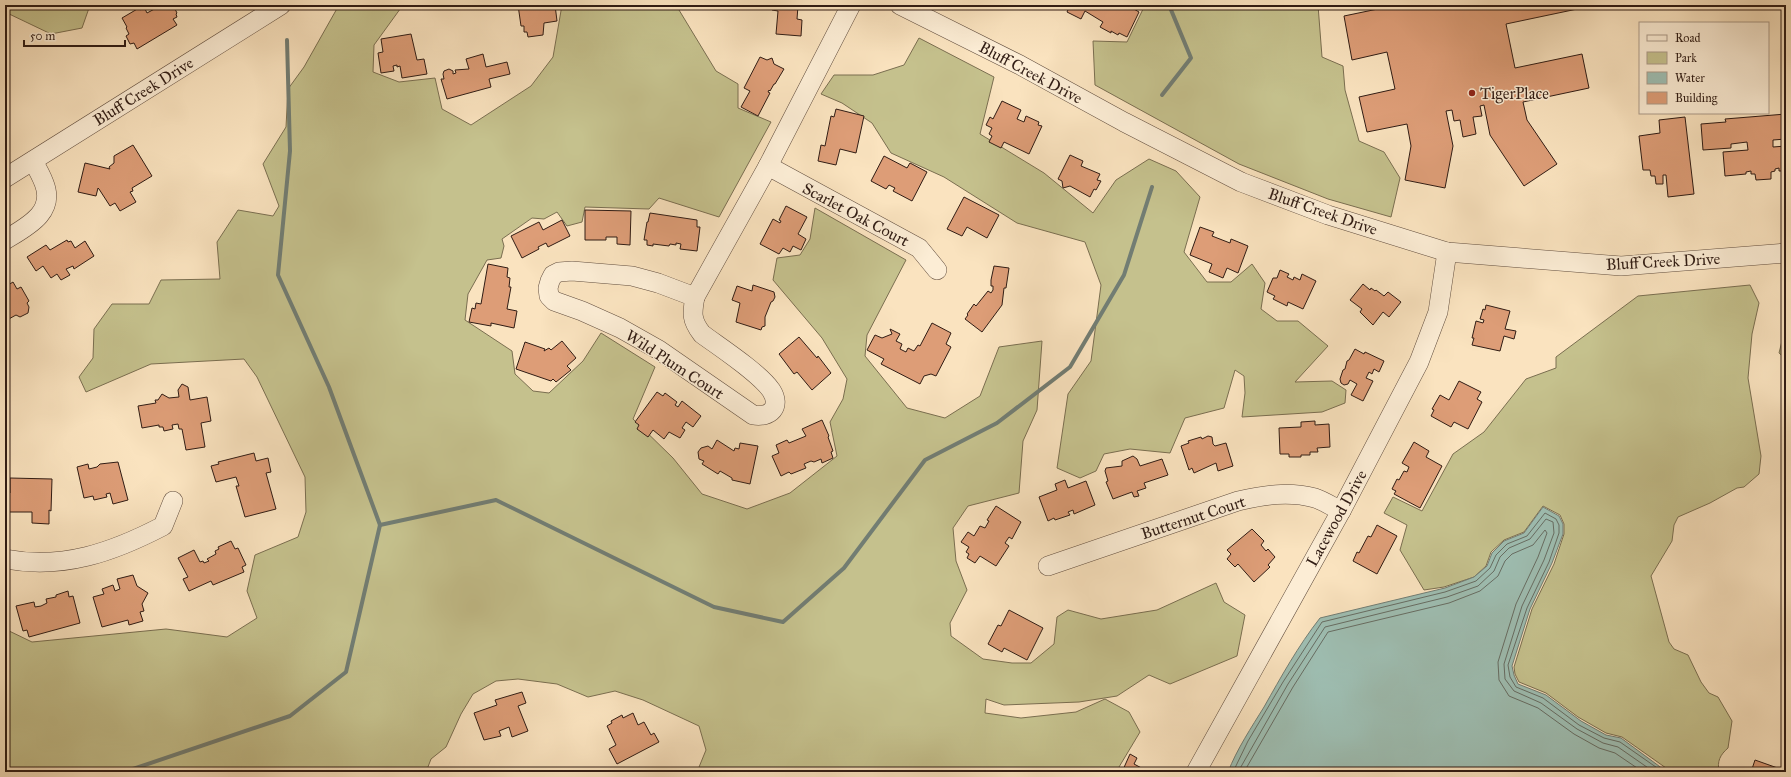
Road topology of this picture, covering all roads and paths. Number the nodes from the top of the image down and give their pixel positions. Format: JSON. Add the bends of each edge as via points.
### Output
{"nodes":[{"id":1,"x":280,"y":5,"type":"edge"},
{"id":2,"x":851,"y":5,"type":"edge"},
{"id":3,"x":900,"y":5,"type":"edge"},
{"id":4,"x":33,"y":161,"type":"junction"},
{"id":5,"x":768,"y":166,"type":"junction"},
{"id":6,"x":5,"y":178,"type":"edge"},
{"id":7,"x":5,"y":240,"type":"edge"},
{"id":8,"x":1447,"y":252,"type":"junction"},
{"id":9,"x":1786,"y":253,"type":"edge"},
{"id":10,"x":937,"y":270,"type":"dead end"},
{"id":11,"x":695,"y":297,"type":"junction"},
{"id":12,"x":173,"y":501,"type":"dead end"},
{"id":13,"x":1341,"y":511,"type":"junction"},
{"id":14,"x":5,"y":559,"type":"edge"},
{"id":15,"x":1048,"y":566,"type":"dead end"},
{"id":16,"x":1196,"y":772,"type":"edge"}],
"edges":[{"from":1,"to":4,"type":"street","name":"Bluff Creek Drive"},
{"from":2,"to":5,"type":"street","name":"Wild Plum Court"},
{"from":3,"to":8,"type":"street","name":"Bluff Creek Drive","via":[[1020,65],[1241,182],[1328,215]]},
{"from":4,"to":6,"type":"street","name":"Bluff Creek Drive"},
{"from":4,"to":7,"type":"street","via":[[45,184],[45,206],[34,222]]},
{"from":5,"to":10,"type":"street","name":"Scarlet Oak Court","via":[[919,248]]},
{"from":5,"to":11,"type":"street","name":"Wild Plum Court"},
{"from":8,"to":9,"type":"street","name":"Bluff Creek Drive","via":[[1621,266]]},
{"from":8,"to":13,"type":"street","name":"Lacewood Drive","via":[[1438,312],[1419,362]]},
{"from":11,"to":11,"type":"street","name":"Wild Plum Court","via":[[632,276],[588,272],[559,272],[553,275],[548,288],[549,296],[554,301],[620,328],[659,350],[744,410],[761,416],[769,413],[775,408],[775,398],[771,390],[696,327],[692,314]]},
{"from":12,"to":14,"type":"street","via":[[163,526],[130,543],[98,555],[55,561]]},
{"from":13,"to":15,"type":"street","name":"Butternut Court","via":[[1317,499],[1267,494],[1238,501]]},
{"from":13,"to":16,"type":"street","name":"Lacewood Drive"}]}
